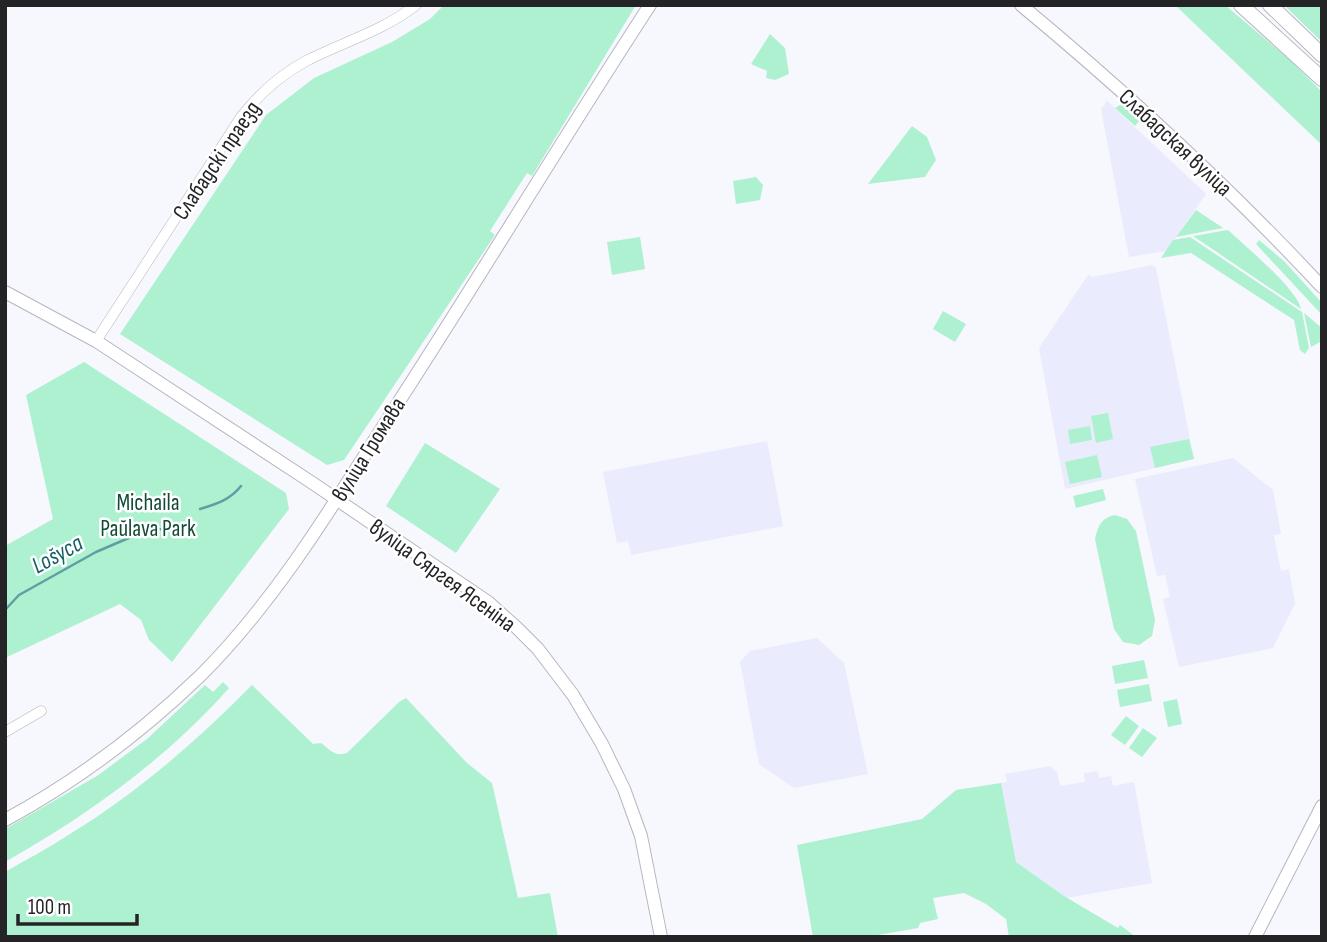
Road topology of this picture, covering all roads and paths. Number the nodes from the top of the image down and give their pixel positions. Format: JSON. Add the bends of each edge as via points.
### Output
{"nodes":[{"id":1,"x":416,"y":5,"type":"edge"},
{"id":2,"x":650,"y":5,"type":"edge"},
{"id":3,"x":1021,"y":5,"type":"edge"},
{"id":4,"x":1241,"y":5,"type":"edge"},
{"id":5,"x":1270,"y":5,"type":"edge"},
{"id":6,"x":1322,"y":55,"type":"edge"},
{"id":7,"x":1322,"y":79,"type":"edge"},
{"id":8,"x":1322,"y":287,"type":"edge"},
{"id":9,"x":5,"y":292,"type":"edge"},
{"id":10,"x":96,"y":341,"type":"junction"},
{"id":11,"x":337,"y":499,"type":"junction"},
{"id":12,"x":41,"y":711,"type":"dead end"},
{"id":13,"x":5,"y":732,"type":"edge"},
{"id":14,"x":1322,"y":806,"type":"edge"},
{"id":15,"x":5,"y":820,"type":"edge"},
{"id":16,"x":661,"y":937,"type":"edge"},
{"id":17,"x":1255,"y":937,"type":"edge"}],
"edges":[{"from":1,"to":10,"type":"street","name":"Слабадскі праезд","via":[[401,17],[305,61],[255,98]]},
{"from":2,"to":11,"type":"main road","name":"вуліца Громава"},
{"from":3,"to":8,"type":"main road","name":"Слабадская вуліца","via":[[1195,159]]},
{"from":4,"to":7,"type":"highway"},
{"from":5,"to":6,"type":"highway"},
{"from":9,"to":10,"type":"main road","name":"вуліца Сяргея Ясеніна"},
{"from":10,"to":11,"type":"main road","name":"вуліца Сяргея Ясеніна"},
{"from":11,"to":15,"type":"main road","name":"вуліца Громава","via":[[252,615],[201,675],[107,753]]},
{"from":11,"to":16,"type":"main road","name":"вуліца Сяргея Ясеніна","via":[[501,612],[567,687],[624,789],[641,836]]},
{"from":12,"to":13,"type":"street"},
{"from":14,"to":17,"type":"main road"}]}
